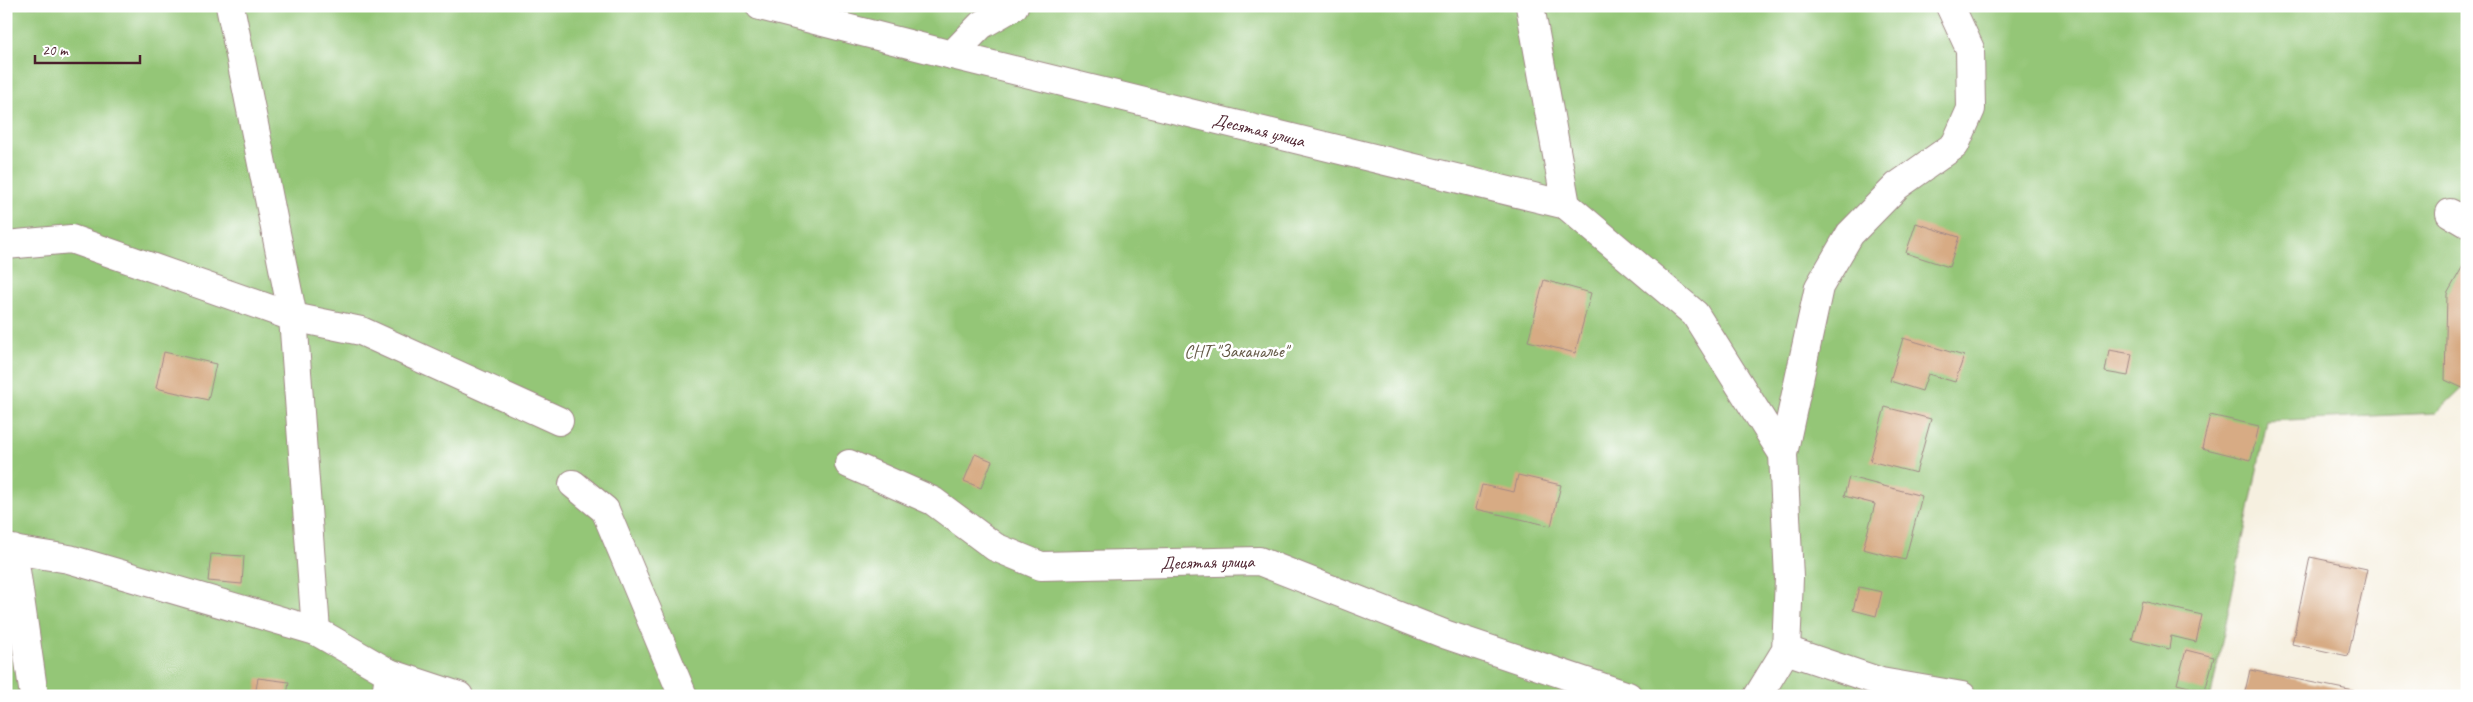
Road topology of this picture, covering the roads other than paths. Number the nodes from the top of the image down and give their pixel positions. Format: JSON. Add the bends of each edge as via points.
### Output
{"nodes":[{"id":1,"x":230,"y":6,"type":"edge"},
{"id":2,"x":760,"y":6,"type":"edge"},
{"id":3,"x":1014,"y":6,"type":"edge"},
{"id":4,"x":1530,"y":6,"type":"edge"},
{"id":5,"x":1950,"y":6,"type":"edge"},
{"id":6,"x":952,"y":55,"type":"junction"},
{"id":7,"x":1566,"y":205,"type":"junction"},
{"id":8,"x":6,"y":245,"type":"edge"},
{"id":9,"x":293,"y":317,"type":"junction"},
{"id":10,"x":559,"y":420,"type":"dead end"},
{"id":11,"x":1783,"y":454,"type":"junction"},
{"id":12,"x":849,"y":464,"type":"dead end"},
{"id":13,"x":573,"y":484,"type":"dead end"},
{"id":14,"x":10,"y":549,"type":"edge"},
{"id":15,"x":316,"y":630,"type":"junction"},
{"id":16,"x":1786,"y":650,"type":"junction"},
{"id":17,"x":388,"y":684,"type":"edge"},
{"id":18,"x":34,"y":696,"type":"edge"},
{"id":19,"x":459,"y":696,"type":"edge"},
{"id":20,"x":683,"y":696,"type":"edge"},
{"id":21,"x":1628,"y":696,"type":"edge"},
{"id":22,"x":1758,"y":696,"type":"edge"},
{"id":23,"x":1962,"y":696,"type":"edge"}],
"edges":[{"from":1,"to":9,"type":"street"},
{"from":2,"to":6,"type":"street","name":"Десятая улица"},
{"from":3,"to":6,"type":"street","via":[[981,25]]},
{"from":4,"to":7,"type":"street"},
{"from":5,"to":11,"type":"street","via":[[1970,49],[1971,109],[1955,145],[1897,186],[1850,234],[1820,287]]},
{"from":6,"to":7,"type":"street","name":"Десятая улица"},
{"from":7,"to":11,"type":"street","via":[[1695,314]]},
{"from":8,"to":9,"type":"street","via":[[71,239]]},
{"from":9,"to":10,"type":"street","via":[[361,331]]},
{"from":9,"to":15,"type":"street"},
{"from":11,"to":16,"type":"street","via":[[1789,578]]},
{"from":12,"to":21,"type":"street","name":"Десятая улица","via":[[934,501],[995,547],[1041,566],[1259,560],[1447,635]]},
{"from":13,"to":20,"type":"street","via":[[605,510]]},
{"from":14,"to":15,"type":"street","via":[[69,559]]},
{"from":14,"to":18,"type":"street"},
{"from":15,"to":17,"type":"street"},
{"from":16,"to":22,"type":"street"},
{"from":16,"to":23,"type":"street","via":[[1881,682]]},
{"from":17,"to":19,"type":"street"}]}
